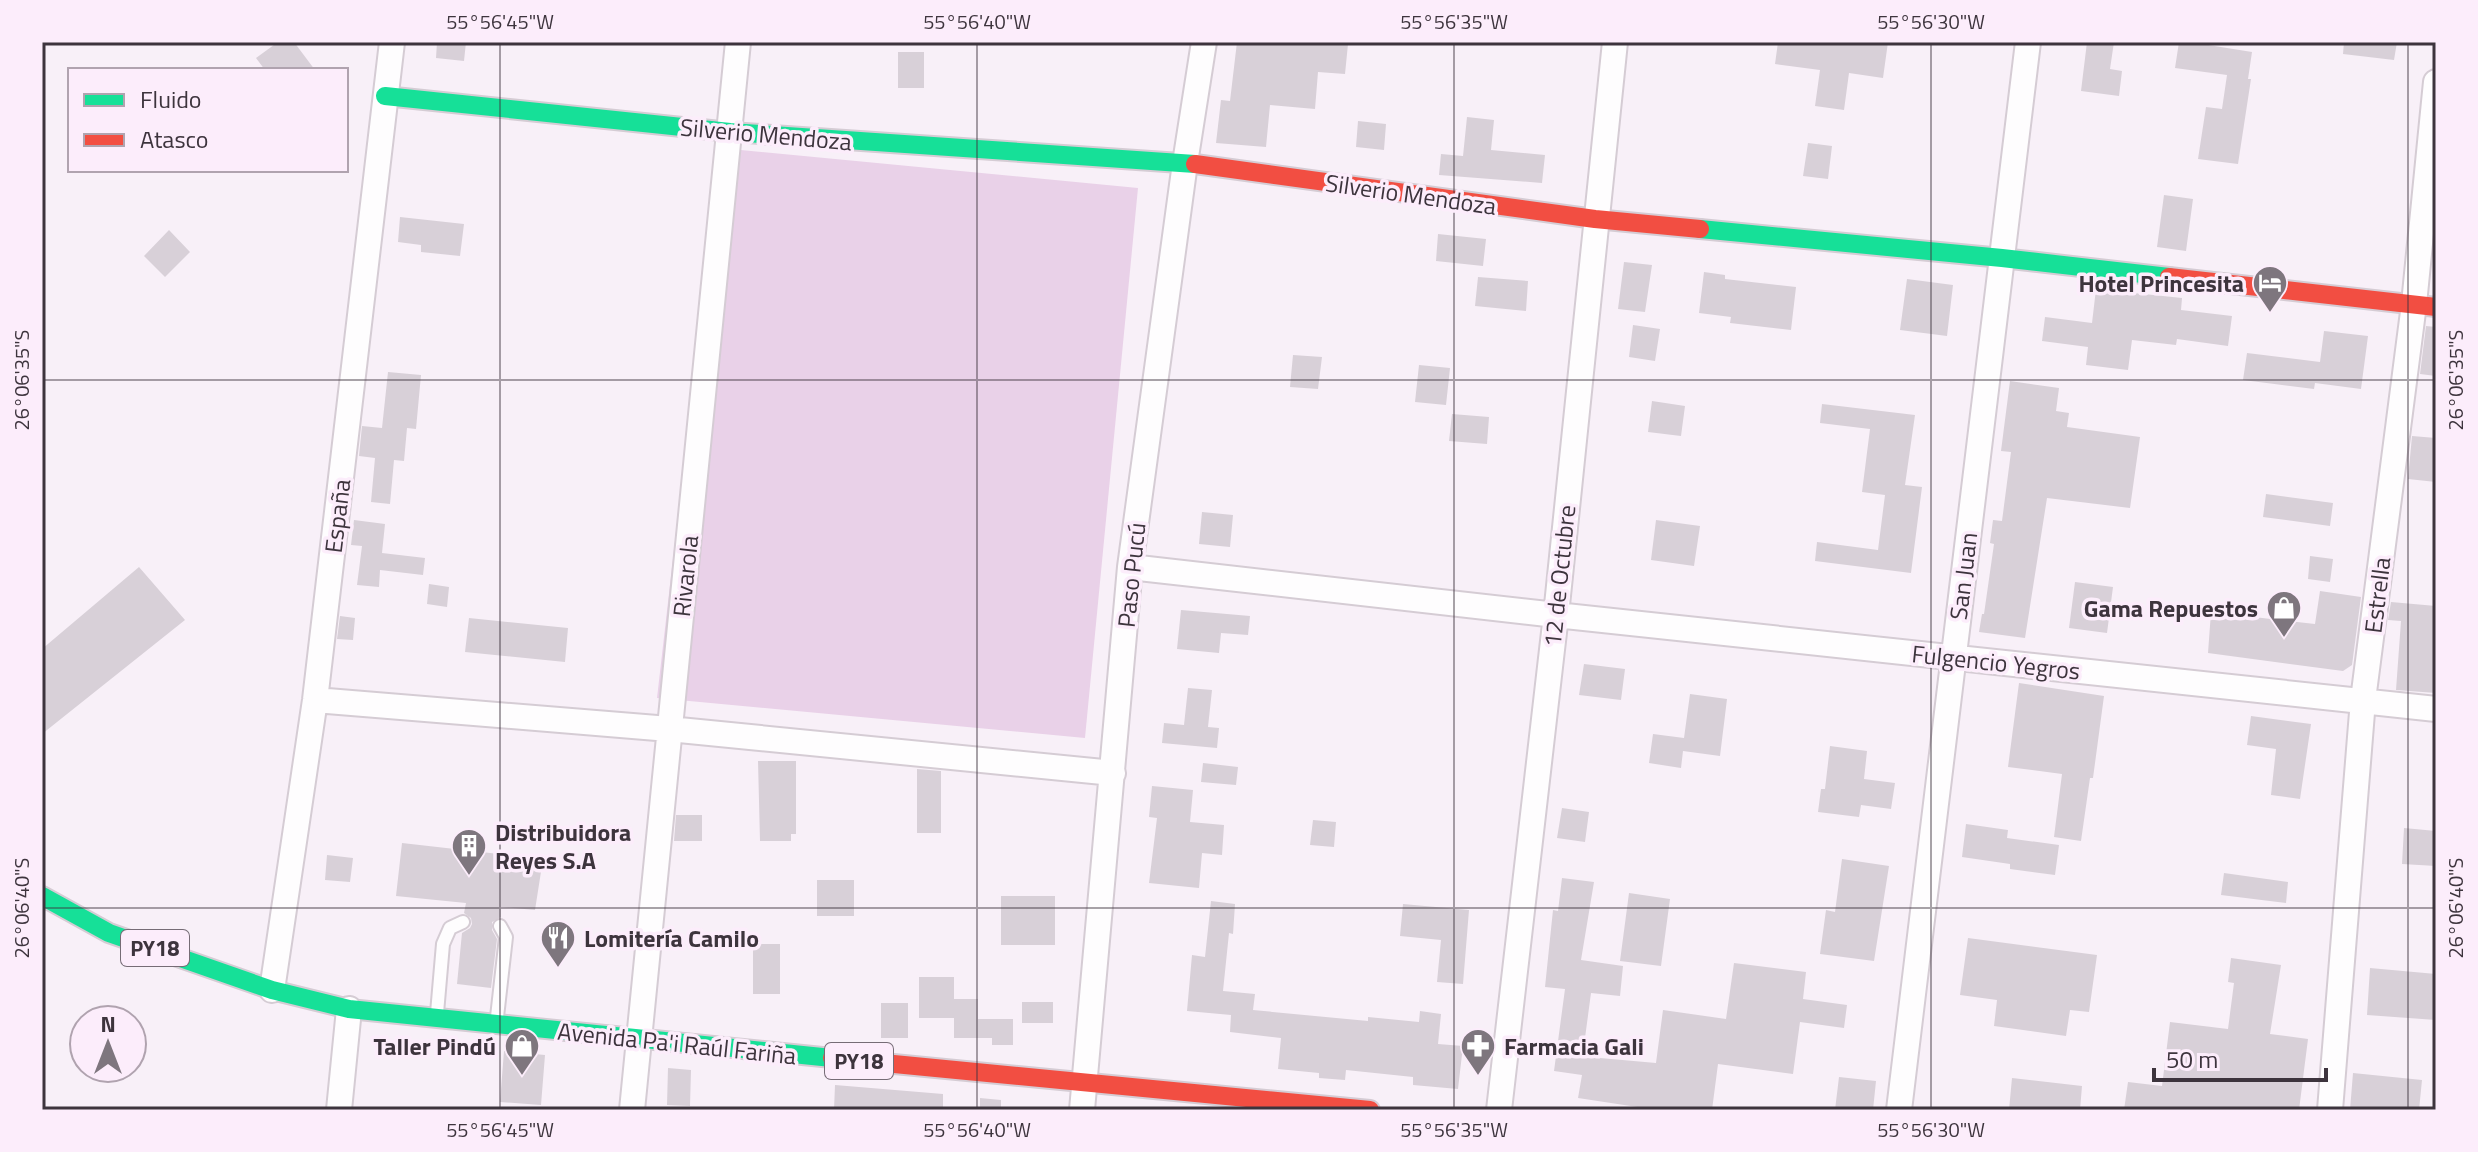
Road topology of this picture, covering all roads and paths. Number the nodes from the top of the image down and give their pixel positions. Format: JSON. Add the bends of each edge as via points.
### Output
{"nodes":[{"id":1,"x":392,"y":42,"type":"edge"},
{"id":2,"x":738,"y":42,"type":"edge"},
{"id":3,"x":1204,"y":42,"type":"edge"},
{"id":4,"x":1615,"y":42,"type":"edge"},
{"id":5,"x":2028,"y":42,"type":"edge"},
{"id":6,"x":2436,"y":82,"type":"edge"},
{"id":7,"x":385,"y":96,"type":"junction"},
{"id":8,"x":730,"y":132,"type":"junction"},
{"id":9,"x":1185,"y":163,"type":"junction"},
{"id":10,"x":1595,"y":219,"type":"junction"},
{"id":11,"x":2002,"y":258,"type":"junction"},
{"id":12,"x":2425,"y":306,"type":"edge"},
{"id":13,"x":1130,"y":567,"type":"junction"},
{"id":14,"x":1556,"y":615,"type":"junction"},
{"id":15,"x":1953,"y":658,"type":"junction"},
{"id":16,"x":315,"y":700,"type":"junction"},
{"id":17,"x":2363,"y":700,"type":"junction"},
{"id":18,"x":2436,"y":709,"type":"edge"},
{"id":19,"x":669,"y":729,"type":"junction"},
{"id":20,"x":1113,"y":773,"type":"junction"},
{"id":21,"x":42,"y":896,"type":"edge"},
{"id":22,"x":463,"y":922,"type":"dead end"},
{"id":23,"x":500,"y":926,"type":"dead end"},
{"id":24,"x":272,"y":990,"type":"junction"},
{"id":25,"x":349,"y":1009,"type":"junction"},
{"id":26,"x":436,"y":1018,"type":"junction"},
{"id":27,"x":496,"y":1025,"type":"junction"},
{"id":28,"x":639,"y":1040,"type":"junction"},
{"id":29,"x":1084,"y":1083,"type":"junction"},
{"id":30,"x":339,"y":1110,"type":"edge"},
{"id":31,"x":632,"y":1110,"type":"edge"},
{"id":32,"x":1082,"y":1110,"type":"edge"},
{"id":33,"x":1370,"y":1110,"type":"edge"},
{"id":34,"x":1499,"y":1110,"type":"edge"},
{"id":35,"x":1899,"y":1110,"type":"edge"},
{"id":36,"x":2330,"y":1110,"type":"edge"}],
"edges":[{"from":1,"to":7,"type":"street","name":"España"},
{"from":2,"to":8,"type":"street","name":"Rivarola"},
{"from":3,"to":9,"type":"street","name":"Paso Pucú"},
{"from":4,"to":10,"type":"street","name":"12 de Octubre"},
{"from":5,"to":11,"type":"street","name":"San Juan"},
{"from":6,"to":12,"type":"street","name":"Estrella"},
{"from":7,"to":8,"type":"main road","name":"Silverio Mendoza"},
{"from":7,"to":16,"type":"street","name":"España"},
{"from":8,"to":9,"type":"main road","name":"Silverio Mendoza"},
{"from":8,"to":19,"type":"street","name":"Rivarola"},
{"from":9,"to":10,"type":"main road","name":"Silverio Mendoza"},
{"from":9,"to":13,"type":"street","name":"Paso Pucú"},
{"from":10,"to":11,"type":"main road","name":"Silverio Mendoza"},
{"from":10,"to":14,"type":"street","name":"12 de Octubre"},
{"from":11,"to":12,"type":"main road","name":"Silverio Mendoza"},
{"from":11,"to":15,"type":"street","name":"San Juan"},
{"from":12,"to":17,"type":"street","name":"Estrella"},
{"from":13,"to":14,"type":"street","name":"Fulgencio Yegros"},
{"from":13,"to":20,"type":"street","name":"Paso Pucú"},
{"from":14,"to":15,"type":"street","name":"Fulgencio Yegros"},
{"from":14,"to":34,"type":"street","name":"12 de Octubre"},
{"from":15,"to":17,"type":"street","name":"Fulgencio Yegros"},
{"from":15,"to":35,"type":"street","name":"San Juan"},
{"from":16,"to":19,"type":"street"},
{"from":16,"to":24,"type":"street","name":"España"},
{"from":17,"to":18,"type":"street","name":"Fulgencio Yegros"},
{"from":17,"to":36,"type":"street","name":"Estrella"},
{"from":19,"to":20,"type":"street"},
{"from":19,"to":28,"type":"street","name":"Rivarola"},
{"from":20,"to":29,"type":"street","name":"Paso Pucú"},
{"from":21,"to":24,"type":"main road","number":"PY18","via":[[109,933]]},
{"from":22,"to":26,"type":"lane","via":[[450,928],[443,944]]},
{"from":23,"to":27,"type":"lane","via":[[506,937]]},
{"from":24,"to":25,"type":"main road","name":"Avenida Pa'i Raúl Fariña","number":"PY18"},
{"from":25,"to":26,"type":"main road","name":"Avenida Pa'i Raúl Fariña","number":"PY18"},
{"from":25,"to":30,"type":"street"},
{"from":26,"to":27,"type":"main road","name":"Avenida Pa'i Raúl Fariña","number":"PY18"},
{"from":27,"to":28,"type":"main road","name":"Avenida Pa'i Raúl Fariña","number":"PY18"},
{"from":28,"to":29,"type":"main road","name":"Avenida Pa'i Raúl Fariña","number":"PY18"},
{"from":28,"to":31,"type":"street","name":"Rivarola"},
{"from":29,"to":32,"type":"street","name":"Paso Pucú"},
{"from":29,"to":33,"type":"main road","name":"Avenida Pa'i Raúl Fariña","number":"PY18"}]}
